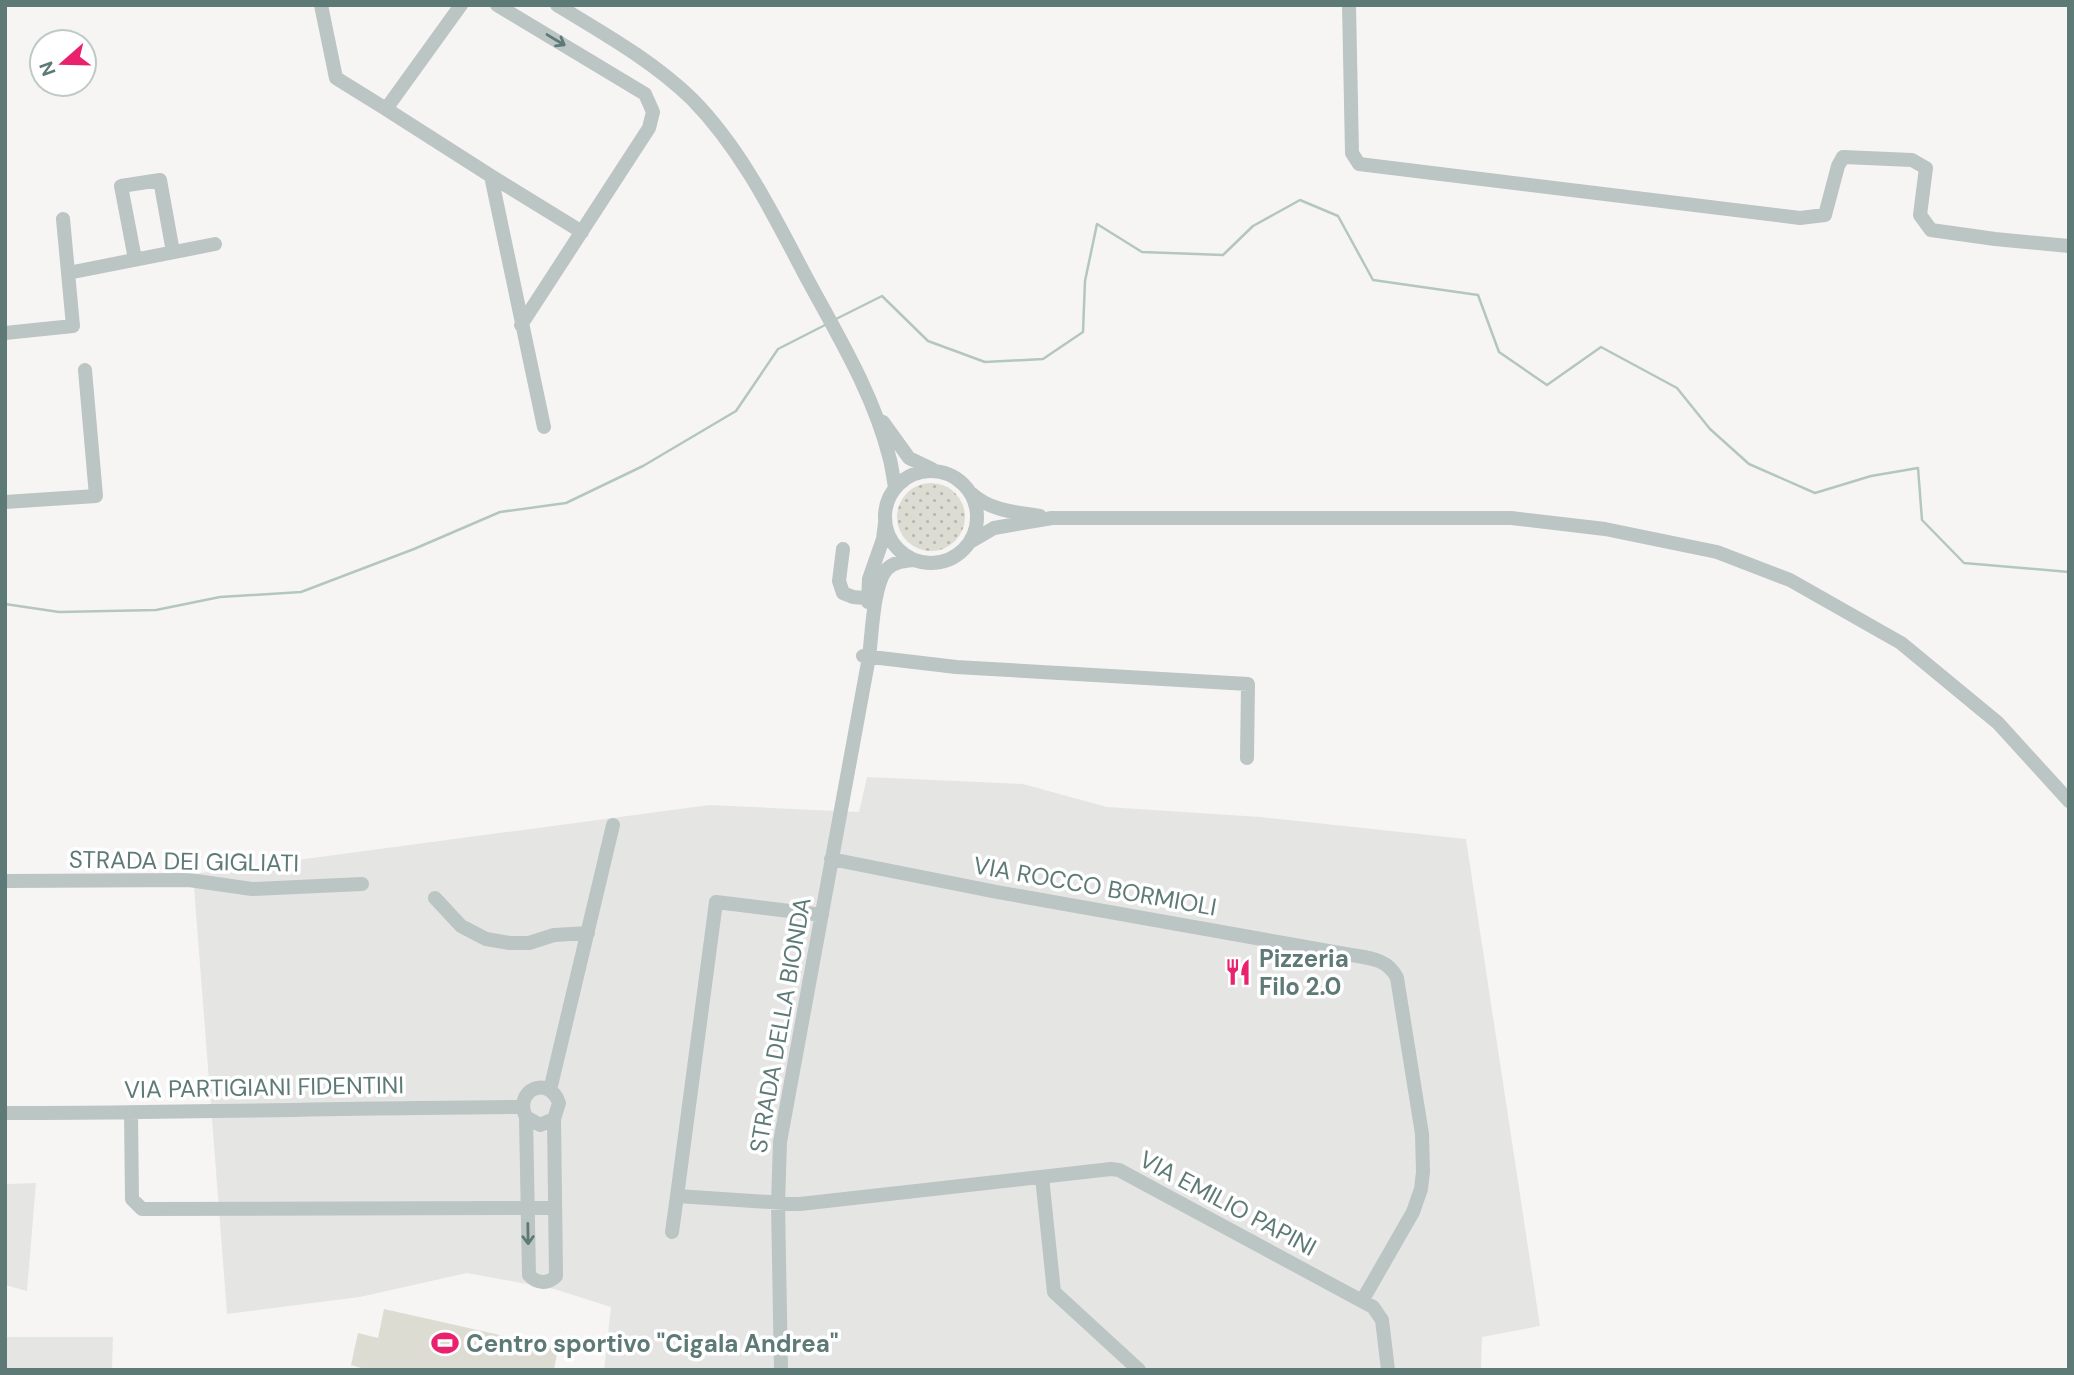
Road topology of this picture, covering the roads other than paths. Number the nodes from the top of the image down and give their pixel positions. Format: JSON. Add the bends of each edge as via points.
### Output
{"nodes":[{"id":1,"x":321,"y":5,"type":"edge"},
{"id":2,"x":461,"y":5,"type":"edge"},
{"id":3,"x":497,"y":5,"type":"edge"},
{"id":4,"x":557,"y":5,"type":"edge"},
{"id":5,"x":1349,"y":5,"type":"edge"},
{"id":6,"x":386,"y":109,"type":"junction"},
{"id":7,"x":491,"y":176,"type":"junction"},
{"id":8,"x":63,"y":219,"type":"dead end"},
{"id":9,"x":582,"y":232,"type":"junction"},
{"id":10,"x":215,"y":244,"type":"dead end"},
{"id":11,"x":2069,"y":246,"type":"edge"},
{"id":12,"x":173,"y":252,"type":"junction"},
{"id":13,"x":135,"y":259,"type":"junction"},
{"id":14,"x":68,"y":273,"type":"junction"},
{"id":15,"x":521,"y":325,"type":"junction"},
{"id":16,"x":5,"y":334,"type":"edge"},
{"id":17,"x":85,"y":370,"type":"dead end"},
{"id":18,"x":872,"y":406,"type":"junction"},
{"id":19,"x":544,"y":427,"type":"dead end"},
{"id":20,"x":938,"y":471,"type":"junction"},
{"id":21,"x":895,"y":487,"type":"junction"},
{"id":22,"x":968,"y":490,"type":"junction"},
{"id":23,"x":5,"y":502,"type":"edge"},
{"id":24,"x":1052,"y":518,"type":"junction"},
{"id":25,"x":885,"y":522,"type":"junction"},
{"id":26,"x":970,"y":542,"type":"junction"},
{"id":27,"x":843,"y":549,"type":"dead end"},
{"id":28,"x":913,"y":560,"type":"junction"},
{"id":29,"x":872,"y":599,"type":"junction"},
{"id":30,"x":866,"y":657,"type":"junction"},
{"id":31,"x":1247,"y":758,"type":"dead end"},
{"id":32,"x":2069,"y":801,"type":"edge"},
{"id":33,"x":613,"y":825,"type":"dead end"},
{"id":34,"x":831,"y":859,"type":"junction"},
{"id":35,"x":5,"y":881,"type":"edge"},
{"id":36,"x":362,"y":884,"type":"dead end"},
{"id":37,"x":435,"y":898,"type":"dead end"},
{"id":38,"x":822,"y":915,"type":"junction"},
{"id":39,"x":588,"y":933,"type":"junction"},
{"id":40,"x":550,"y":1090,"type":"junction"},
{"id":41,"x":524,"y":1112,"type":"junction"},
{"id":42,"x":131,"y":1113,"type":"junction"},
{"id":43,"x":5,"y":1114,"type":"edge"},
{"id":44,"x":554,"y":1119,"type":"junction"},
{"id":45,"x":1042,"y":1177,"type":"junction"},
{"id":46,"x":677,"y":1196,"type":"junction"},
{"id":47,"x":778,"y":1204,"type":"junction"},
{"id":48,"x":528,"y":1207,"type":"junction"},
{"id":49,"x":555,"y":1208,"type":"junction"},
{"id":50,"x":672,"y":1232,"type":"dead end"},
{"id":51,"x":1362,"y":1301,"type":"junction"},
{"id":52,"x":781,"y":1370,"type":"edge"},
{"id":53,"x":1139,"y":1370,"type":"edge"},
{"id":54,"x":1388,"y":1370,"type":"edge"}],
"edges":[{"from":1,"to":6,"type":"street","via":[[336,78]]},
{"from":2,"to":6,"type":"street"},
{"from":3,"to":9,"type":"street","one_way":true,"via":[[645,94],[653,113],[649,128]]},
{"from":4,"to":18,"type":"street","via":[[660,72],[692,99],[729,143]]},
{"from":5,"to":11,"type":"street","via":[[1352,153],[1359,164],[1800,218],[1825,215],[1843,157],[1912,160],[1926,168],[1920,215],[1931,230]]},
{"from":6,"to":7,"type":"street"},
{"from":7,"to":9,"type":"street"},
{"from":7,"to":15,"type":"street"},
{"from":8,"to":14,"type":"street"},
{"from":9,"to":15,"type":"street"},
{"from":10,"to":12,"type":"street"},
{"from":12,"to":13,"type":"street"},
{"from":12,"to":13,"type":"street","via":[[160,180],[121,186]]},
{"from":13,"to":14,"type":"street"},
{"from":14,"to":16,"type":"street","via":[[73,326]]},
{"from":15,"to":19,"type":"street"},
{"from":17,"to":23,"type":"street","via":[[96,496]]},
{"from":18,"to":20,"type":"street","via":[[909,458]]},
{"from":18,"to":21,"type":"street"},
{"from":20,"to":21,"type":"street","via":[[922,471]]},
{"from":20,"to":22,"type":"street"},
{"from":21,"to":25,"type":"street"},
{"from":22,"to":24,"type":"street","via":[[998,509]]},
{"from":22,"to":26,"type":"street","via":[[977,516]]},
{"from":24,"to":26,"type":"street","via":[[995,528]]},
{"from":24,"to":32,"type":"street","via":[[1511,518],[1605,529],[1717,552],[1790,580],[1902,643],[1998,723]]},
{"from":25,"to":28,"type":"street","via":[[894,545]]},
{"from":25,"to":29,"type":"street","name":"STRADA DELLA BIONDA","via":[[869,579]]},
{"from":26,"to":28,"type":"street","via":[[951,559]]},
{"from":27,"to":29,"type":"street","via":[[841,589],[847,596]]},
{"from":28,"to":29,"type":"street","name":"STRADA DELLA BIONDA","via":[[886,570]]},
{"from":29,"to":30,"type":"street","name":"STRADA DELLA BIONDA"},
{"from":30,"to":31,"type":"street","via":[[956,667],[1248,684]]},
{"from":30,"to":34,"type":"street","name":"STRADA DELLA BIONDA"},
{"from":33,"to":39,"type":"street"},
{"from":34,"to":38,"type":"street","name":"STRADA DELLA BIONDA"},
{"from":34,"to":51,"type":"street","name":"VIA ROCCO BORMIOLI","via":[[1351,954],[1380,960],[1394,971],[1424,1154],[1421,1189]]},
{"from":35,"to":36,"type":"street","name":"STRADA DEI GIGLIATI","via":[[189,880],[253,889]]},
{"from":37,"to":39,"type":"street","via":[[461,926],[486,939],[529,943],[554,935]]},
{"from":38,"to":46,"type":"street","via":[[716,902]]},
{"from":38,"to":47,"type":"street","name":"STRADA DELLA BIONDA","via":[[780,1142]]},
{"from":39,"to":40,"type":"street"},
{"from":40,"to":41,"type":"street","via":[[534,1089],[526,1096]]},
{"from":40,"to":44,"type":"street","via":[[559,1103]]},
{"from":41,"to":42,"type":"street","name":"VIA PARTIGIANI FIDENTINI"},
{"from":41,"to":44,"type":"street","via":[[540,1125]]},
{"from":41,"to":48,"type":"street"},
{"from":42,"to":43,"type":"street","name":"VIA PARTIGIANI FIDENTINI"},
{"from":42,"to":48,"type":"street","via":[[132,1199],[142,1209]]},
{"from":44,"to":49,"type":"street"},
{"from":45,"to":47,"type":"street","name":"VIA EMILIO PAPINI"},
{"from":45,"to":51,"type":"street","name":"VIA EMILIO PAPINI","via":[[1119,1170]]},
{"from":45,"to":53,"type":"street","via":[[1054,1292]]},
{"from":46,"to":47,"type":"street","name":"VIA EMILIO PAPINI"},
{"from":46,"to":50,"type":"street"},
{"from":47,"to":52,"type":"street","name":"STRADA DELLA BIONDA"},
{"from":48,"to":49,"type":"street"},
{"from":48,"to":49,"type":"street","one_way":true,"via":[[529,1275],[542,1282],[556,1276]]},
{"from":51,"to":54,"type":"street","name":"VIA EMILIO PAPINI","via":[[1373,1307],[1381,1320]]}]}
